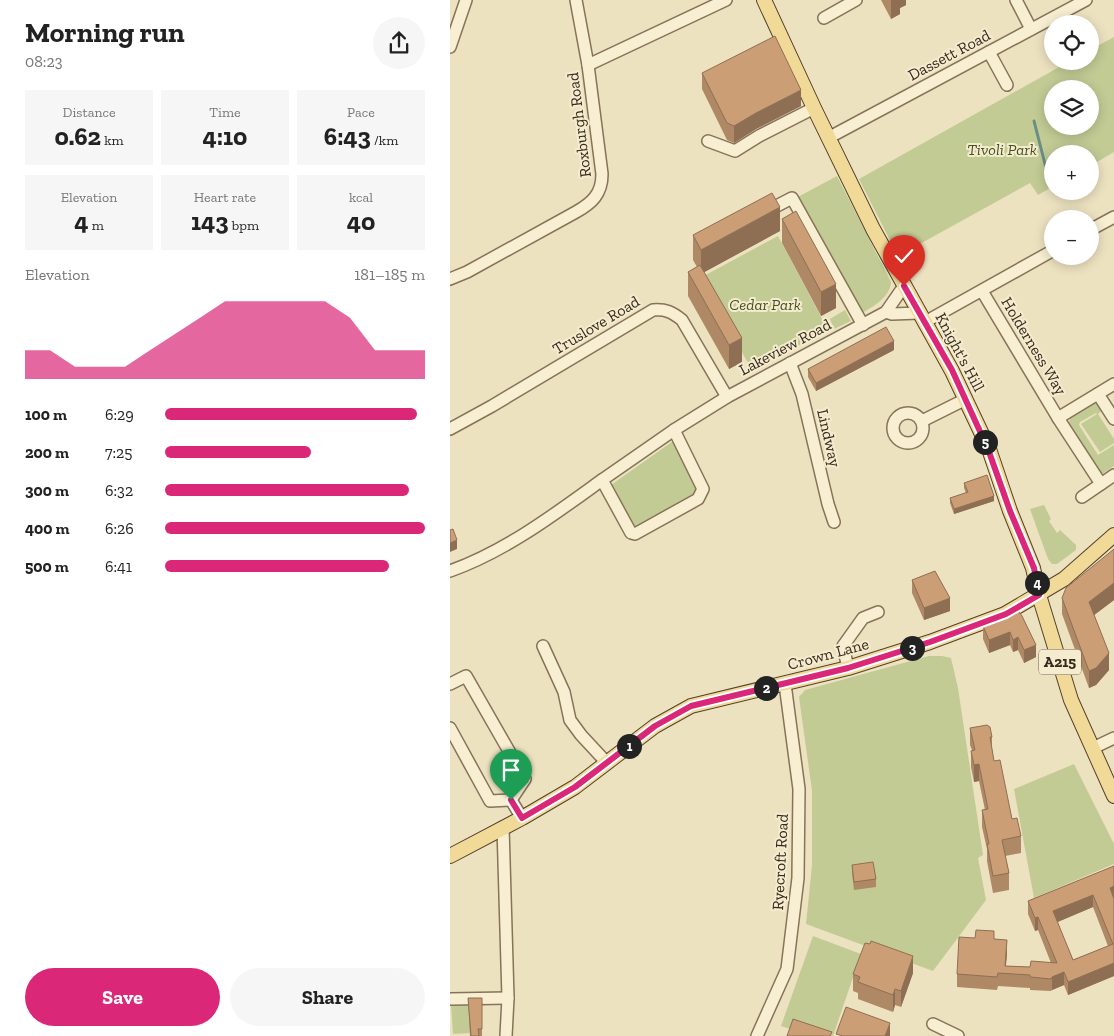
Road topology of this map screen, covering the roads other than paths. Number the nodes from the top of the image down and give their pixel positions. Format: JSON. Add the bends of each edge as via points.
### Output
{"nodes":[{"id":1,"x":466,"y":0,"type":"edge"},
{"id":2,"x":576,"y":0,"type":"edge"},
{"id":3,"x":726,"y":0,"type":"edge"},
{"id":4,"x":764,"y":0,"type":"edge"},
{"id":5,"x":856,"y":0,"type":"edge"},
{"id":6,"x":1016,"y":0,"type":"edge"},
{"id":7,"x":1086,"y":0,"type":"edge"},
{"id":8,"x":824,"y":18,"type":"dead end"},
{"id":9,"x":1031,"y":29,"type":"junction"},
{"id":10,"x":450,"y":47,"type":"edge"},
{"id":11,"x":989,"y":52,"type":"junction"},
{"id":12,"x":588,"y":65,"type":"junction"},
{"id":13,"x":1007,"y":85,"type":"dead end"},
{"id":14,"x":814,"y":108,"type":"junction"},
{"id":15,"x":828,"y":138,"type":"junction"},
{"id":16,"x":708,"y":140,"type":"dead end"},
{"id":17,"x":1114,"y":217,"type":"edge"},
{"id":18,"x":753,"y":219,"type":"edge"},
{"id":19,"x":1099,"y":225,"type":"edge"},
{"id":20,"x":1044,"y":256,"type":"edge"},
{"id":21,"x":450,"y":279,"type":"edge"},
{"id":22,"x":904,"y":286,"type":"junction"},
{"id":23,"x":982,"y":291,"type":"junction"},
{"id":24,"x":886,"y":312,"type":"junction"},
{"id":25,"x":922,"y":317,"type":"junction"},
{"id":26,"x":863,"y":325,"type":"junction"},
{"id":27,"x":790,"y":363,"type":"junction"},
{"id":28,"x":1114,"y":384,"type":"edge"},
{"id":29,"x":1098,"y":394,"type":"junction"},
{"id":30,"x":727,"y":397,"type":"junction"},
{"id":31,"x":966,"y":399,"type":"junction"},
{"id":32,"x":1058,"y":418,"type":"junction"},
{"id":33,"x":1114,"y":419,"type":"edge"},
{"id":34,"x":922,"y":421,"type":"dead end"},
{"id":35,"x":450,"y":429,"type":"edge"},
{"id":36,"x":674,"y":430,"type":"junction"},
{"id":37,"x":1114,"y":475,"type":"edge"},
{"id":38,"x":602,"y":480,"type":"junction"},
{"id":39,"x":1101,"y":484,"type":"junction"},
{"id":40,"x":1082,"y":497,"type":"dead end"},
{"id":41,"x":834,"y":522,"type":"dead end"},
{"id":42,"x":1114,"y":535,"type":"edge"},
{"id":43,"x":450,"y":571,"type":"edge"},
{"id":44,"x":1039,"y":595,"type":"junction"},
{"id":45,"x":878,"y":612,"type":"dead end"},
{"id":46,"x":542,"y":646,"type":"dead end"},
{"id":47,"x":848,"y":668,"type":"junction"},
{"id":48,"x":450,"y":684,"type":"edge"},
{"id":49,"x":785,"y":684,"type":"junction"},
{"id":50,"x":450,"y":728,"type":"edge"},
{"id":51,"x":1114,"y":738,"type":"edge"},
{"id":52,"x":1093,"y":748,"type":"junction"},
{"id":53,"x":607,"y":763,"type":"junction"},
{"id":54,"x":1114,"y":796,"type":"edge"},
{"id":55,"x":511,"y":800,"type":"junction"},
{"id":56,"x":522,"y":818,"type":"junction"},
{"id":57,"x":504,"y":828,"type":"junction"},
{"id":58,"x":450,"y":856,"type":"edge"},
{"id":59,"x":508,"y":998,"type":"junction"},
{"id":60,"x":450,"y":999,"type":"edge"},
{"id":61,"x":932,"y":1024,"type":"dead end"},
{"id":62,"x":506,"y":1036,"type":"edge"},
{"id":63,"x":757,"y":1036,"type":"edge"},
{"id":64,"x":958,"y":1036,"type":"edge"}],
"edges":[{"from":1,"to":10,"type":"street"},
{"from":2,"to":12,"type":"street","name":"Roxburgh Road"},
{"from":3,"to":12,"type":"street"},
{"from":4,"to":14,"type":"main road","name":"Knight's Hill","number":"A215"},
{"from":5,"to":8,"type":"street"},
{"from":6,"to":9,"type":"street"},
{"from":7,"to":9,"type":"street","name":"Dassett Road"},
{"from":9,"to":11,"type":"street","name":"Dassett Road"},
{"from":11,"to":13,"type":"street"},
{"from":11,"to":15,"type":"street","name":"Dassett Road"},
{"from":12,"to":21,"type":"street","name":"Roxburgh Road","via":[[602,174],[597,196],[576,212]]},
{"from":14,"to":15,"type":"main road","name":"Knight's Hill","number":"A215"},
{"from":14,"to":16,"type":"street","via":[[735,151]]},
{"from":15,"to":22,"type":"main road","name":"Knight's Hill","number":"A215"},
{"from":17,"to":19,"type":"street"},
{"from":18,"to":26,"type":"street","via":[[792,198]]},
{"from":20,"to":23,"type":"street"},
{"from":22,"to":24,"type":"street","name":"Lakeview Road"},
{"from":22,"to":25,"type":"main road","name":"Knight's Hill","number":"A215"},
{"from":23,"to":25,"type":"street"},
{"from":23,"to":32,"type":"street","name":"Holderness Way"},
{"from":24,"to":25,"type":"street"},
{"from":24,"to":26,"type":"street","name":"Lakeview Road"},
{"from":25,"to":31,"type":"main road","name":"Knight's Hill","number":"A215"},
{"from":26,"to":27,"type":"street","name":"Lakeview Road"},
{"from":27,"to":30,"type":"street","name":"Lakeview Road"},
{"from":27,"to":41,"type":"street","name":"Lindway","via":[[802,394]]},
{"from":28,"to":29,"type":"street","name":"Holderness Way"},
{"from":29,"to":32,"type":"street","name":"Holderness Way"},
{"from":29,"to":33,"type":"street"},
{"from":30,"to":35,"type":"street","name":"Truslove Road","via":[[682,320],[674,313],[653,310]]},
{"from":30,"to":36,"type":"street","name":"Lakeview Road"},
{"from":31,"to":34,"type":"street"},
{"from":31,"to":44,"type":"main road","name":"Knight's Hill","number":"A215","via":[[1034,568]]},
{"from":32,"to":39,"type":"street","name":"Holderness Way"},
{"from":36,"to":38,"type":"street","name":"Lakeview Road"},
{"from":36,"to":38,"type":"street","via":[[702,489],[698,499],[635,534],[630,533]]},
{"from":37,"to":39,"type":"street"},
{"from":38,"to":43,"type":"street","name":"Lakeview Road","via":[[514,540]]},
{"from":39,"to":40,"type":"street"},
{"from":42,"to":44,"type":"main road","name":"Crown Lane","via":[[1064,579]]},
{"from":44,"to":47,"type":"main road","name":"Crown Lane","via":[[1006,614],[970,628]]},
{"from":44,"to":52,"type":"main road","number":"A215","via":[[1071,700]]},
{"from":45,"to":47,"type":"street","via":[[863,618],[843,646]]},
{"from":46,"to":53,"type":"street","via":[[564,692],[570,720]]},
{"from":47,"to":49,"type":"main road","name":"Crown Lane"},
{"from":48,"to":55,"type":"street","via":[[466,676],[525,779]]},
{"from":49,"to":53,"type":"main road","name":"Crown Lane","via":[[691,706],[655,726]]},
{"from":49,"to":63,"type":"street","name":"Ryecroft Road","via":[[799,789],[798,878],[787,969]]},
{"from":50,"to":55,"type":"street","via":[[490,801]]},
{"from":51,"to":52,"type":"street"},
{"from":52,"to":54,"type":"main road","number":"A215"},
{"from":53,"to":56,"type":"main road","name":"Crown Lane","via":[[575,787]]},
{"from":55,"to":56,"type":"street"},
{"from":56,"to":57,"type":"main road","name":"Crown Lane"},
{"from":57,"to":58,"type":"main road","name":"Crown Lane"},
{"from":57,"to":59,"type":"street"},
{"from":59,"to":60,"type":"street"},
{"from":59,"to":62,"type":"street"},
{"from":61,"to":64,"type":"street"}]}
